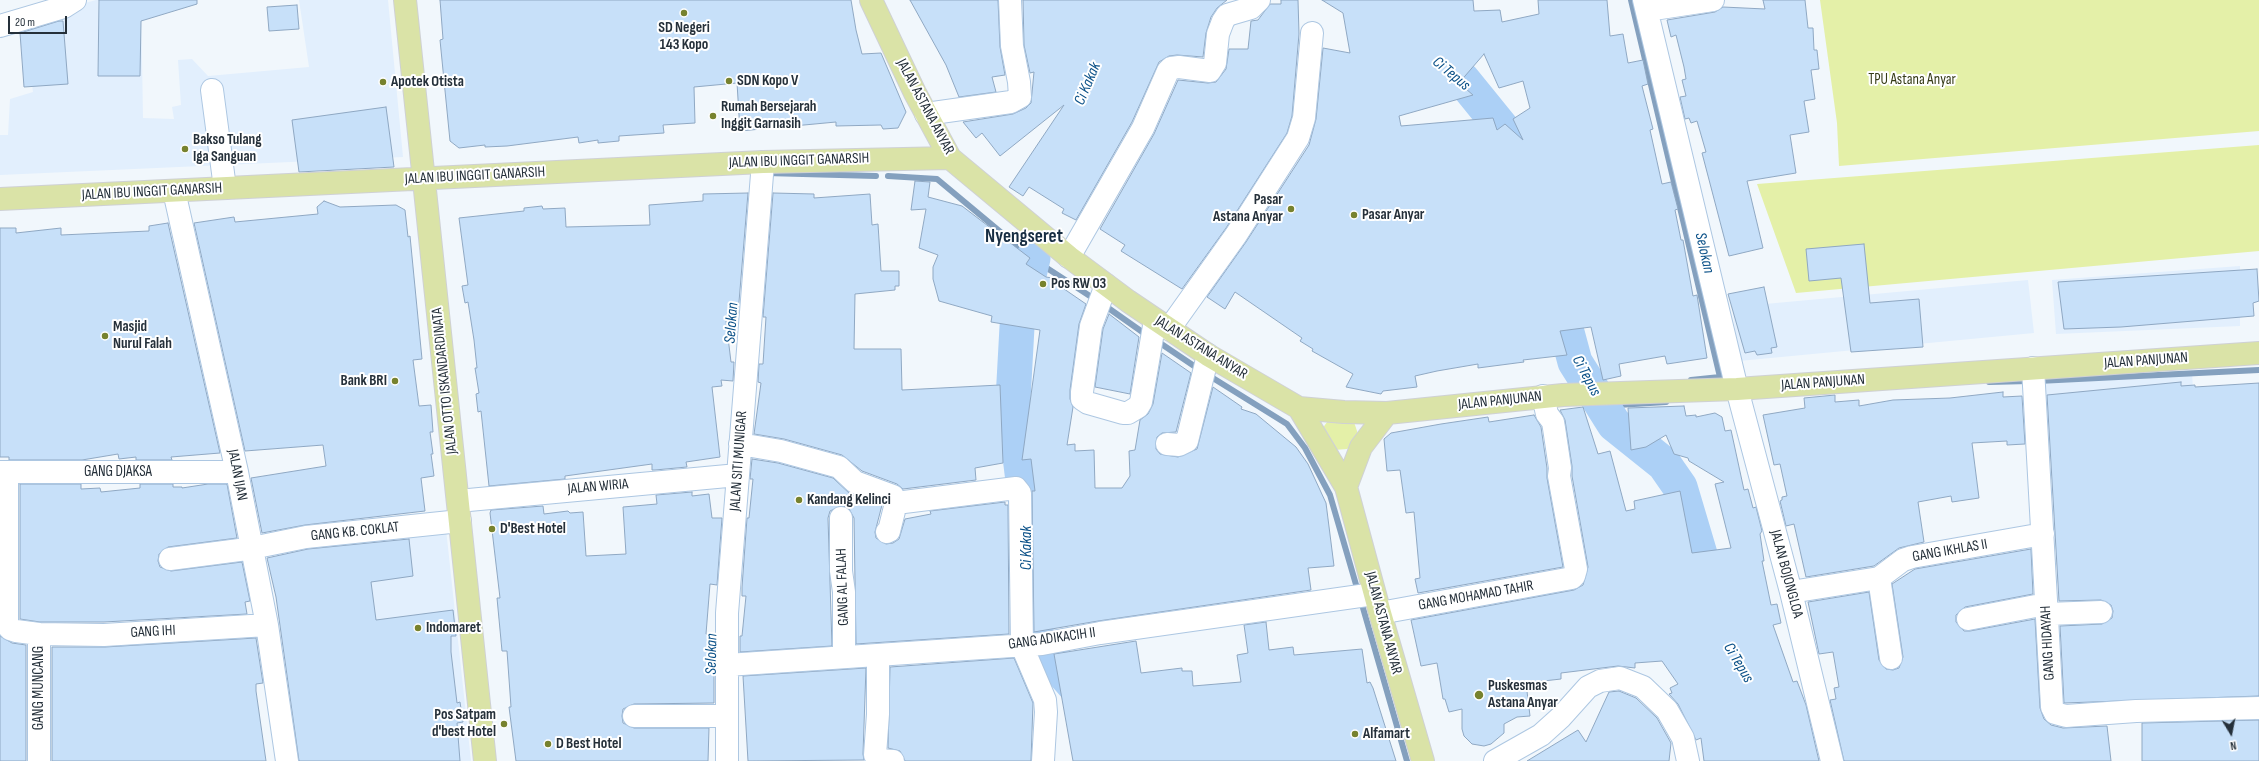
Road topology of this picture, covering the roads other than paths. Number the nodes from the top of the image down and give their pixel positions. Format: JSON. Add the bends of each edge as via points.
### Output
{"nodes":[{"id":1,"x":75,"y":0,"type":"edge"},
{"id":2,"x":405,"y":0,"type":"edge"},
{"id":3,"x":871,"y":0,"type":"edge"},
{"id":4,"x":1010,"y":0,"type":"edge"},
{"id":5,"x":1259,"y":0,"type":"edge"},
{"id":6,"x":1713,"y":0,"type":"edge"},
{"id":7,"x":1646,"y":5,"type":"edge"},
{"id":8,"x":0,"y":26,"type":"edge"},
{"id":9,"x":1312,"y":33,"type":"dead end"},
{"id":10,"x":212,"y":90,"type":"dead end"},
{"id":11,"x":926,"y":114,"type":"junction"},
{"id":12,"x":950,"y":158,"type":"junction"},
{"id":13,"x":763,"y":162,"type":"junction"},
{"id":14,"x":424,"y":178,"type":"junction"},
{"id":15,"x":225,"y":188,"type":"junction"},
{"id":16,"x":174,"y":191,"type":"junction"},
{"id":17,"x":0,"y":199,"type":"edge"},
{"id":18,"x":1069,"y":257,"type":"junction"},
{"id":19,"x":1106,"y":285,"type":"junction"},
{"id":20,"x":1162,"y":325,"type":"junction"},
{"id":21,"x":2259,"y":353,"type":"edge"},
{"id":22,"x":1208,"y":355,"type":"junction"},
{"id":23,"x":2033,"y":368,"type":"junction"},
{"id":24,"x":1737,"y":389,"type":"junction"},
{"id":25,"x":1553,"y":395,"type":"junction"},
{"id":26,"x":1299,"y":408,"type":"junction"},
{"id":27,"x":1387,"y":413,"type":"junction"},
{"id":28,"x":740,"y":444,"type":"junction"},
{"id":29,"x":1167,"y":444,"type":"dead end"},
{"id":30,"x":4,"y":472,"type":"edge"},
{"id":31,"x":237,"y":472,"type":"junction"},
{"id":32,"x":735,"y":475,"type":"junction"},
{"id":33,"x":1346,"y":487,"type":"junction"},
{"id":34,"x":896,"y":503,"type":"junction"},
{"id":35,"x":459,"y":511,"type":"junction"},
{"id":36,"x":841,"y":518,"type":"dead end"},
{"id":37,"x":887,"y":532,"type":"dead end"},
{"id":38,"x":2043,"y":534,"type":"junction"},
{"id":39,"x":251,"y":548,"type":"junction"},
{"id":40,"x":170,"y":559,"type":"dead end"},
{"id":41,"x":1879,"y":578,"type":"junction"},
{"id":42,"x":1790,"y":592,"type":"junction"},
{"id":43,"x":1377,"y":603,"type":"junction"},
{"id":44,"x":2047,"y":609,"type":"junction"},
{"id":45,"x":2101,"y":612,"type":"dead end"},
{"id":46,"x":1968,"y":619,"type":"dead end"},
{"id":47,"x":267,"y":626,"type":"junction"},
{"id":48,"x":39,"y":634,"type":"junction"},
{"id":49,"x":1032,"y":645,"type":"junction"},
{"id":50,"x":878,"y":655,"type":"junction"},
{"id":51,"x":844,"y":657,"type":"junction"},
{"id":52,"x":1891,"y":658,"type":"dead end"},
{"id":53,"x":727,"y":665,"type":"junction"},
{"id":54,"x":2259,"y":708,"type":"edge"},
{"id":55,"x":634,"y":716,"type":"dead end"},
{"id":56,"x":727,"y":716,"type":"junction"},
{"id":57,"x":40,"y":761,"type":"edge"},
{"id":58,"x":287,"y":761,"type":"edge"},
{"id":59,"x":485,"y":761,"type":"edge"},
{"id":60,"x":727,"y":761,"type":"edge"},
{"id":61,"x":893,"y":761,"type":"edge"},
{"id":62,"x":1043,"y":761,"type":"edge"},
{"id":63,"x":1423,"y":761,"type":"edge"},
{"id":64,"x":1496,"y":761,"type":"edge"},
{"id":65,"x":1688,"y":761,"type":"edge"},
{"id":66,"x":1832,"y":761,"type":"edge"}],
"edges":[{"from":1,"to":8,"type":"street","via":[[64,7]]},
{"from":2,"to":14,"type":"main road","name":"JALAN OTTO ISKANDARDINATA"},
{"from":3,"to":11,"type":"main road","name":"JALAN ASTANA ANYAR"},
{"from":4,"to":11,"type":"street","via":[[1012,46],[1020,97],[1011,102]]},
{"from":5,"to":18,"type":"street","via":[[1251,8],[1228,14],[1223,21],[1218,34],[1215,63],[1210,71],[1179,67],[1168,71],[1143,128]]},
{"from":6,"to":7,"type":"street"},
{"from":7,"to":24,"type":"street","name":"JALAN BOJONGLOA"},
{"from":9,"to":20,"type":"street","via":[[1304,118],[1298,138],[1236,236]]},
{"from":10,"to":15,"type":"street"},
{"from":11,"to":12,"type":"main road","name":"JALAN ASTANA ANYAR"},
{"from":12,"to":13,"type":"main road","name":"JALAN IBU INGGIT GANARSIH"},
{"from":12,"to":18,"type":"main road","name":"JALAN ASTANA ANYAR"},
{"from":13,"to":14,"type":"main road","name":"JALAN IBU INGGIT GANARSIH"},
{"from":13,"to":28,"type":"street","name":"JALAN SITI MUNIGAR"},
{"from":14,"to":15,"type":"main road","name":"JALAN IBU INGGIT GANARSIH"},
{"from":14,"to":35,"type":"main road","name":"JALAN OTTO ISKANDARDINATA"},
{"from":15,"to":16,"type":"main road","name":"JALAN IBU INGGIT GANARSIH"},
{"from":16,"to":17,"type":"main road","name":"JALAN IBU INGGIT GANARSIH"},
{"from":16,"to":31,"type":"street","name":"JALAN IJAN"},
{"from":18,"to":19,"type":"main road","name":"JALAN ASTANA ANYAR"},
{"from":19,"to":20,"type":"main road","name":"JALAN ASTANA ANYAR"},
{"from":19,"to":20,"type":"street","via":[[1091,326],[1082,399],[1088,403],[1128,413],[1138,407]]},
{"from":20,"to":22,"type":"main road","name":"JALAN ASTANA ANYAR"},
{"from":21,"to":23,"type":"main road","name":"JALAN PANJUNAN"},
{"from":22,"to":26,"type":"main road","name":"JALAN ASTANA ANYAR"},
{"from":22,"to":29,"type":"street","via":[[1187,441],[1179,445]]},
{"from":23,"to":24,"type":"main road","name":"JALAN PANJUNAN"},
{"from":23,"to":38,"type":"street","name":"GANG HIDAYAH"},
{"from":24,"to":25,"type":"main road","name":"JALAN PANJUNAN"},
{"from":24,"to":42,"type":"street","name":"JALAN BOJONGLOA"},
{"from":25,"to":27,"type":"main road","name":"JALAN PANJUNAN"},
{"from":25,"to":43,"type":"street","name":"GANG MOHAMAD TAHIR","via":[[1547,414],[1553,422],[1558,454],[1558,476],[1576,569],[1572,578]]},
{"from":26,"to":27,"type":"main road","name":"JALAN PANJUNAN"},
{"from":26,"to":33,"type":"main road","name":"JALAN ASTANA ANYAR"},
{"from":27,"to":33,"type":"main road","via":[[1361,447]]},
{"from":28,"to":32,"type":"street","name":"JALAN SITI MUNIGAR"},
{"from":28,"to":34,"type":"street","via":[[839,467],[855,482],[893,496]]},
{"from":30,"to":31,"type":"street","name":"GANG DJAKSA"},
{"from":30,"to":48,"type":"street","name":"GANG MUNCANG","via":[[7,625],[16,631]]},
{"from":31,"to":39,"type":"street","name":"JALAN IJAN"},
{"from":32,"to":35,"type":"street","name":"JALAN WIRIA"},
{"from":32,"to":53,"type":"street","name":"JALAN SITI MUNIGAR","via":[[727,613]]},
{"from":33,"to":43,"type":"main road","name":"JALAN ASTANA ANYAR"},
{"from":34,"to":37,"type":"street"},
{"from":34,"to":49,"type":"street","via":[[1016,488],[1022,498]]},
{"from":35,"to":39,"type":"street","name":"GANG KB. COKLAT"},
{"from":35,"to":59,"type":"main road","name":"JALAN OTTO ISKANDARDINATA"},
{"from":36,"to":51,"type":"street","name":"GANG AL FALAH"},
{"from":38,"to":41,"type":"street","name":"GANG IKHLAS II","via":[[1912,557],[1903,560]]},
{"from":38,"to":44,"type":"street","name":"GANG HIDAYAH"},
{"from":39,"to":40,"type":"street","name":"GANG KB. COKLAT"},
{"from":39,"to":47,"type":"street","name":"JALAN IJAN"},
{"from":41,"to":42,"type":"street","name":"GANG IKHLAS II"},
{"from":41,"to":52,"type":"street"},
{"from":42,"to":66,"type":"street","name":"JALAN BOJONGLOA"},
{"from":43,"to":49,"type":"street","name":"GANG ADIKACIH II","via":[[1100,633]]},
{"from":43,"to":63,"type":"main road","name":"JALAN ASTANA ANYAR"},
{"from":44,"to":45,"type":"street"},
{"from":44,"to":46,"type":"street"},
{"from":44,"to":54,"type":"street","name":"GANG HIDAYAH","via":[[2052,707],[2055,713],[2066,716],[2136,710]]},
{"from":47,"to":48,"type":"street","name":"GANG IHI","via":[[104,635]]},
{"from":47,"to":58,"type":"street","name":"JALAN IJAN"},
{"from":48,"to":57,"type":"street","name":"GANG MUNCANG"},
{"from":49,"to":50,"type":"street","name":"GANG ADIKACIH II"},
{"from":49,"to":62,"type":"street","via":[[1045,700]]},
{"from":50,"to":51,"type":"street","name":"GANG ADIKACIH II"},
{"from":50,"to":61,"type":"street","via":[[875,755],[879,760]]},
{"from":51,"to":53,"type":"street","name":"GANG ADIKACIH II"},
{"from":53,"to":56,"type":"street","name":"JALAN SITI MUNIGAR"},
{"from":55,"to":56,"type":"street"},
{"from":56,"to":60,"type":"street","name":"JALAN SITI MUNIGAR"},
{"from":64,"to":65,"type":"street","via":[[1541,735],[1588,687],[1600,681],[1620,678],[1643,687],[1667,710],[1682,738]]}]}
